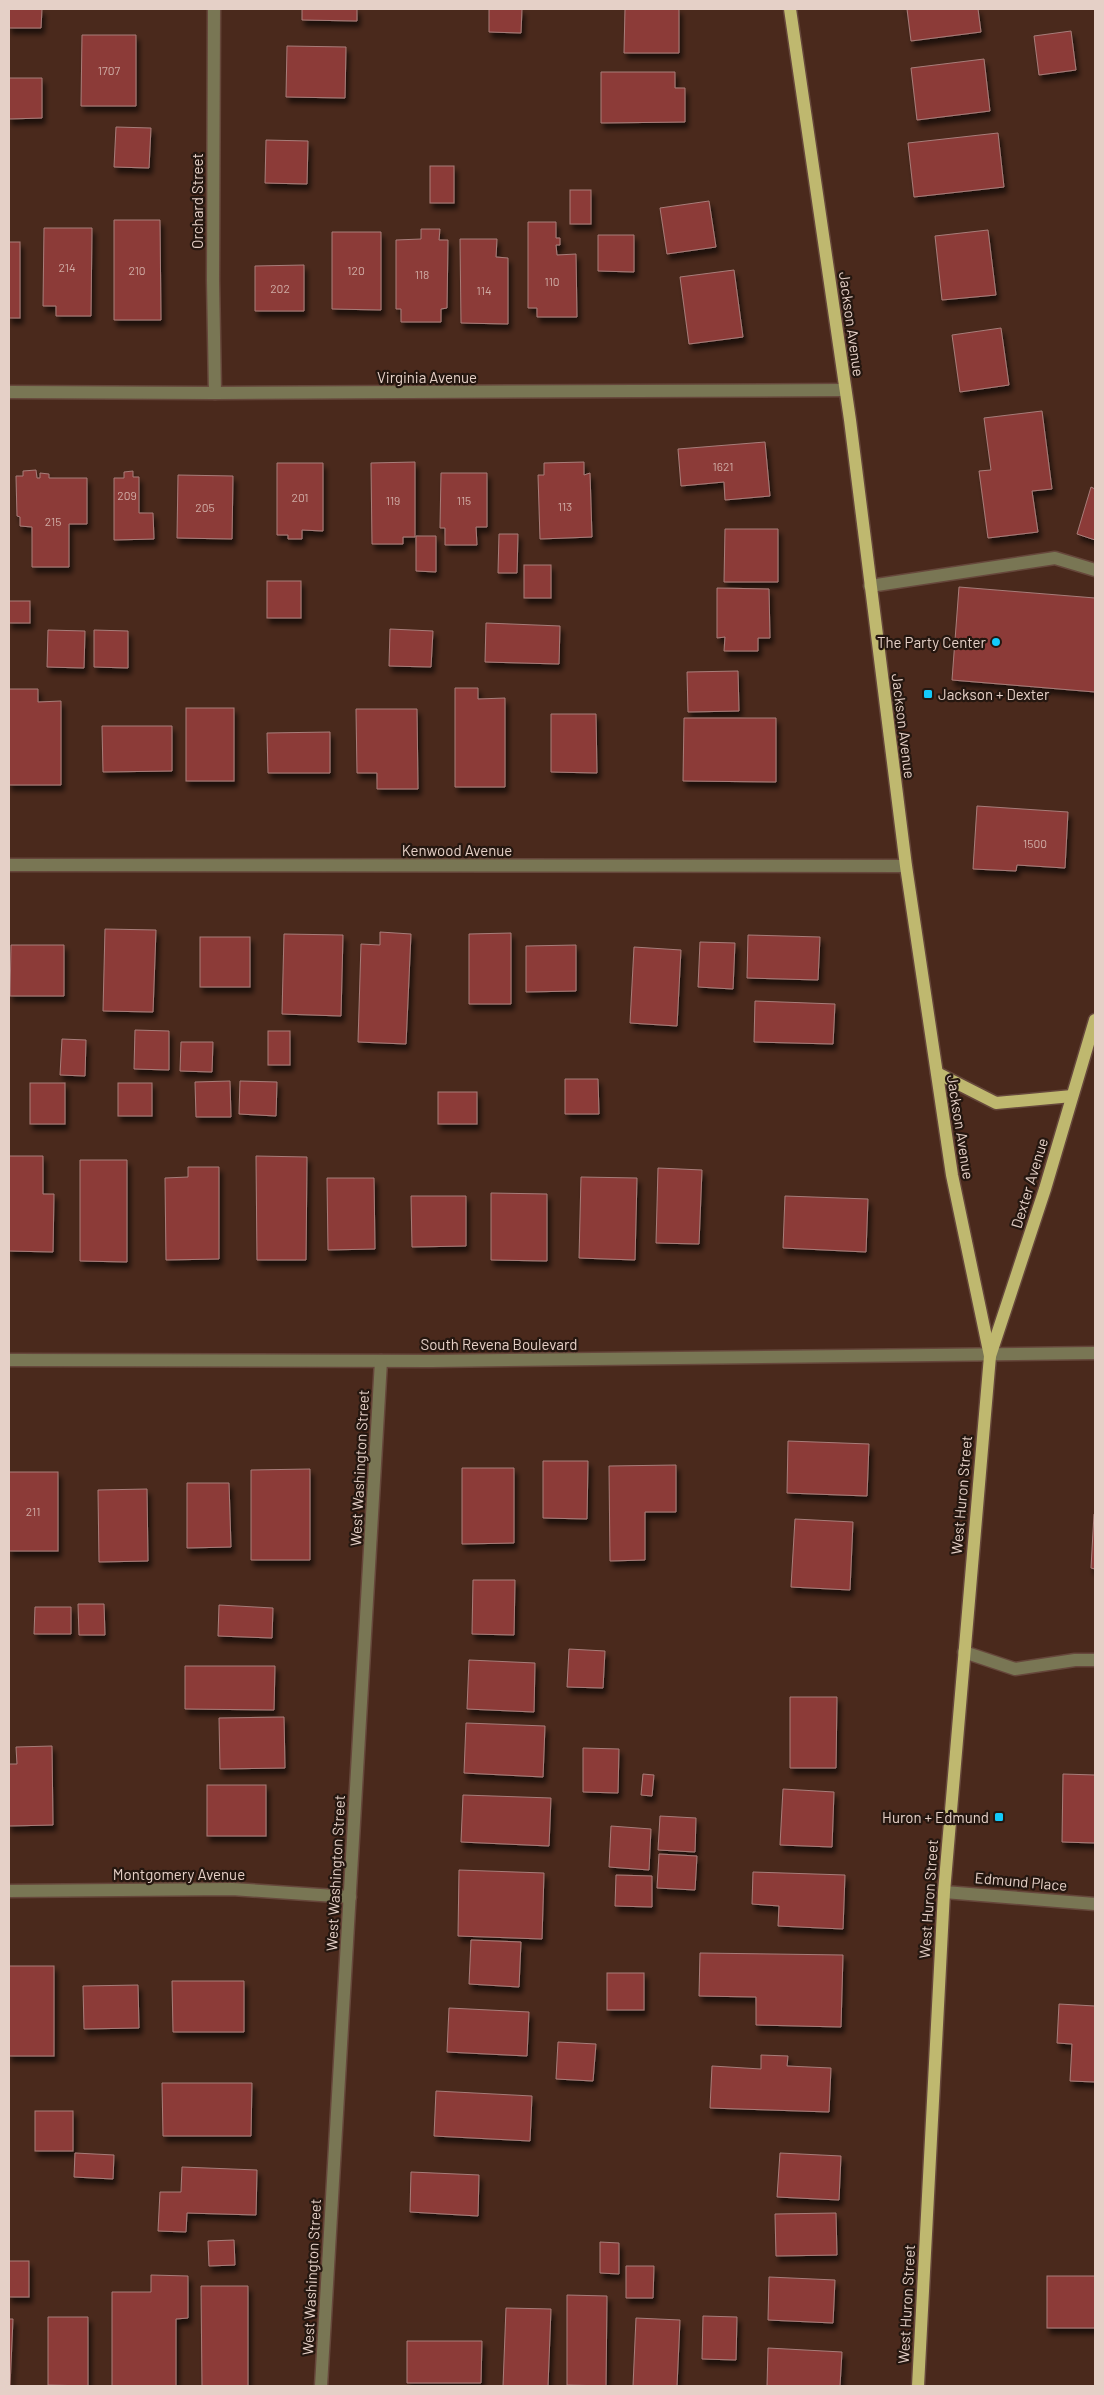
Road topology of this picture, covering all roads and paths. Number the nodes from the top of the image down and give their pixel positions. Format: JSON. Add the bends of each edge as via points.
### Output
{"nodes":[{"id":1,"x":214,"y":9,"type":"edge"},
{"id":2,"x":790,"y":9,"type":"edge"},
{"id":3,"x":845,"y":390,"type":"junction"},
{"id":4,"x":9,"y":392,"type":"edge"},
{"id":5,"x":214,"y":393,"type":"junction"},
{"id":6,"x":1095,"y":570,"type":"edge"},
{"id":7,"x":870,"y":586,"type":"junction"},
{"id":8,"x":9,"y":865,"type":"edge"},
{"id":9,"x":906,"y":866,"type":"junction"},
{"id":10,"x":1095,"y":1020,"type":"edge"},
{"id":11,"x":937,"y":1073,"type":"junction"},
{"id":12,"x":1072,"y":1096,"type":"junction"},
{"id":13,"x":1095,"y":1353,"type":"edge"},
{"id":14,"x":990,"y":1356,"type":"junction"},
{"id":15,"x":9,"y":1360,"type":"edge"},
{"id":16,"x":381,"y":1361,"type":"junction"},
{"id":17,"x":964,"y":1652,"type":"junction"},
{"id":18,"x":1095,"y":1660,"type":"edge"},
{"id":19,"x":9,"y":1891,"type":"edge"},
{"id":20,"x":944,"y":1892,"type":"junction"},
{"id":21,"x":350,"y":1897,"type":"junction"},
{"id":22,"x":1095,"y":1904,"type":"edge"},
{"id":23,"x":321,"y":2386,"type":"edge"},
{"id":24,"x":918,"y":2386,"type":"edge"}],
"edges":[{"from":1,"to":5,"type":"street","name":"Orchard Street"},
{"from":2,"to":3,"type":"main road","name":"Jackson Avenue"},
{"from":3,"to":5,"type":"street","name":"Virginia Avenue"},
{"from":3,"to":7,"type":"main road","name":"Jackson Avenue"},
{"from":4,"to":5,"type":"street","name":"Virginia Avenue"},
{"from":6,"to":7,"type":"street","via":[[1055,558]]},
{"from":7,"to":9,"type":"main road","name":"Jackson Avenue"},
{"from":8,"to":9,"type":"street","name":"Kenwood Avenue"},
{"from":9,"to":11,"type":"main road","name":"Jackson Avenue"},
{"from":10,"to":12,"type":"main road","name":"Dexter Avenue"},
{"from":11,"to":12,"type":"main road","via":[[996,1103]]},
{"from":11,"to":14,"type":"main road","name":"Jackson Avenue","via":[[955,1193]]},
{"from":12,"to":14,"type":"main road","name":"Dexter Avenue"},
{"from":13,"to":14,"type":"street","name":"South Revena Boulevard"},
{"from":14,"to":16,"type":"street","name":"South Revena Boulevard"},
{"from":14,"to":17,"type":"main road","name":"West Huron Street"},
{"from":15,"to":16,"type":"street","name":"South Revena Boulevard"},
{"from":16,"to":21,"type":"street","name":"West Washington Street"},
{"from":17,"to":18,"type":"street","via":[[1015,1669]]},
{"from":17,"to":20,"type":"main road","name":"West Huron Street"},
{"from":19,"to":21,"type":"street","name":"Montgomery Avenue","via":[[232,1889]]},
{"from":20,"to":22,"type":"street","name":"Edmund Place"},
{"from":20,"to":24,"type":"main road","name":"West Huron Street"},
{"from":21,"to":23,"type":"street","name":"West Washington Street"}]}
